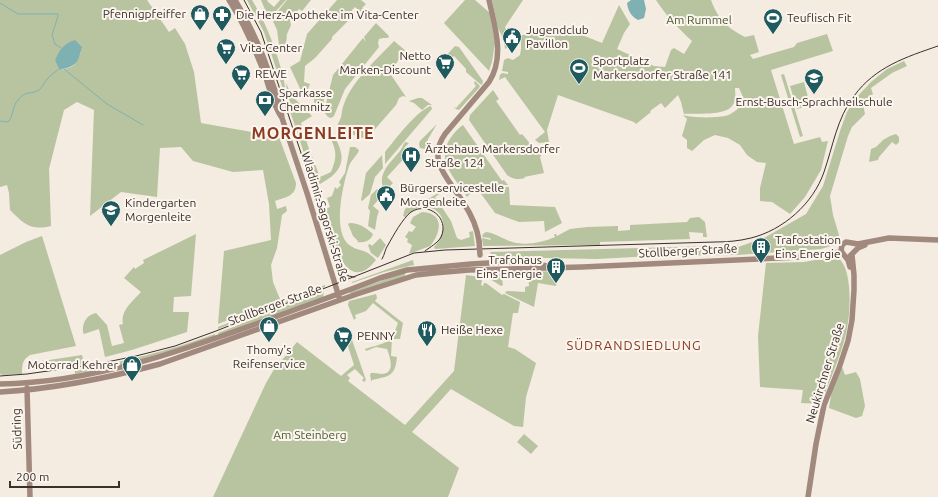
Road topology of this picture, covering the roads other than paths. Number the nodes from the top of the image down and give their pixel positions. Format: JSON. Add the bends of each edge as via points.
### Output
{"nodes":[{"id":1,"x":229,"y":0,"type":"edge"},
{"id":2,"x":235,"y":0,"type":"edge"},
{"id":3,"x":489,"y":0,"type":"edge"},
{"id":4,"x":282,"y":118,"type":"junction"},
{"id":5,"x":938,"y":240,"type":"edge"},
{"id":6,"x":873,"y":241,"type":"junction"},
{"id":7,"x":854,"y":244,"type":"junction"},
{"id":8,"x":847,"y":252,"type":"junction"},
{"id":9,"x":481,"y":267,"type":"junction"},
{"id":10,"x":339,"y":297,"type":"junction"},
{"id":11,"x":0,"y":384,"type":"edge"},
{"id":12,"x":27,"y":387,"type":"junction"},
{"id":13,"x":0,"y":392,"type":"edge"},
{"id":14,"x":30,"y":497,"type":"edge"},
{"id":15,"x":808,"y":497,"type":"edge"}],
"edges":[{"from":1,"to":4,"type":"main road","name":"Wladimir-Sagorski-Straße","via":[[251,41],[276,110]]},
{"from":2,"to":4,"type":"main road","name":"Wladimir-Sagorski-Straße","via":[[262,55],[281,108]]},
{"from":3,"to":9,"type":"main road","bridge":true,"via":[[498,49],[494,72],[489,82],[440,140],[437,152],[442,172],[474,221]]},
{"from":4,"to":10,"type":"main road","name":"Wladimir-Sagorski-Straße"},
{"from":5,"to":6,"type":"main road","name":"Stollberger Straße","via":[[904,238]]},
{"from":6,"to":7,"type":"main road","name":"Stollberger Straße"},
{"from":6,"to":8,"type":"main road","name":"Stollberger Straße"},
{"from":7,"to":8,"type":"main road","name":"Neukirchner Straße"},
{"from":7,"to":8,"type":"main road","name":"Stollberger Straße","via":[[846,242]]},
{"from":8,"to":9,"type":"main road","name":"Stollberger Straße","via":[[800,257],[559,268]]},
{"from":8,"to":15,"type":"main road","name":"Neukirchner Straße","via":[[853,279],[852,320],[848,340],[824,405]]},
{"from":9,"to":10,"type":"main road","name":"Stollberger Straße","via":[[416,275]]},
{"from":10,"to":12,"type":"main road","name":"Stollberger Straße","via":[[160,364],[78,382]]},
{"from":11,"to":12,"type":"main road","name":"Stollberger Straße"},
{"from":12,"to":13,"type":"main road","name":"Stollberger Straße"},
{"from":12,"to":14,"type":"main road","name":"Südring"}]}
